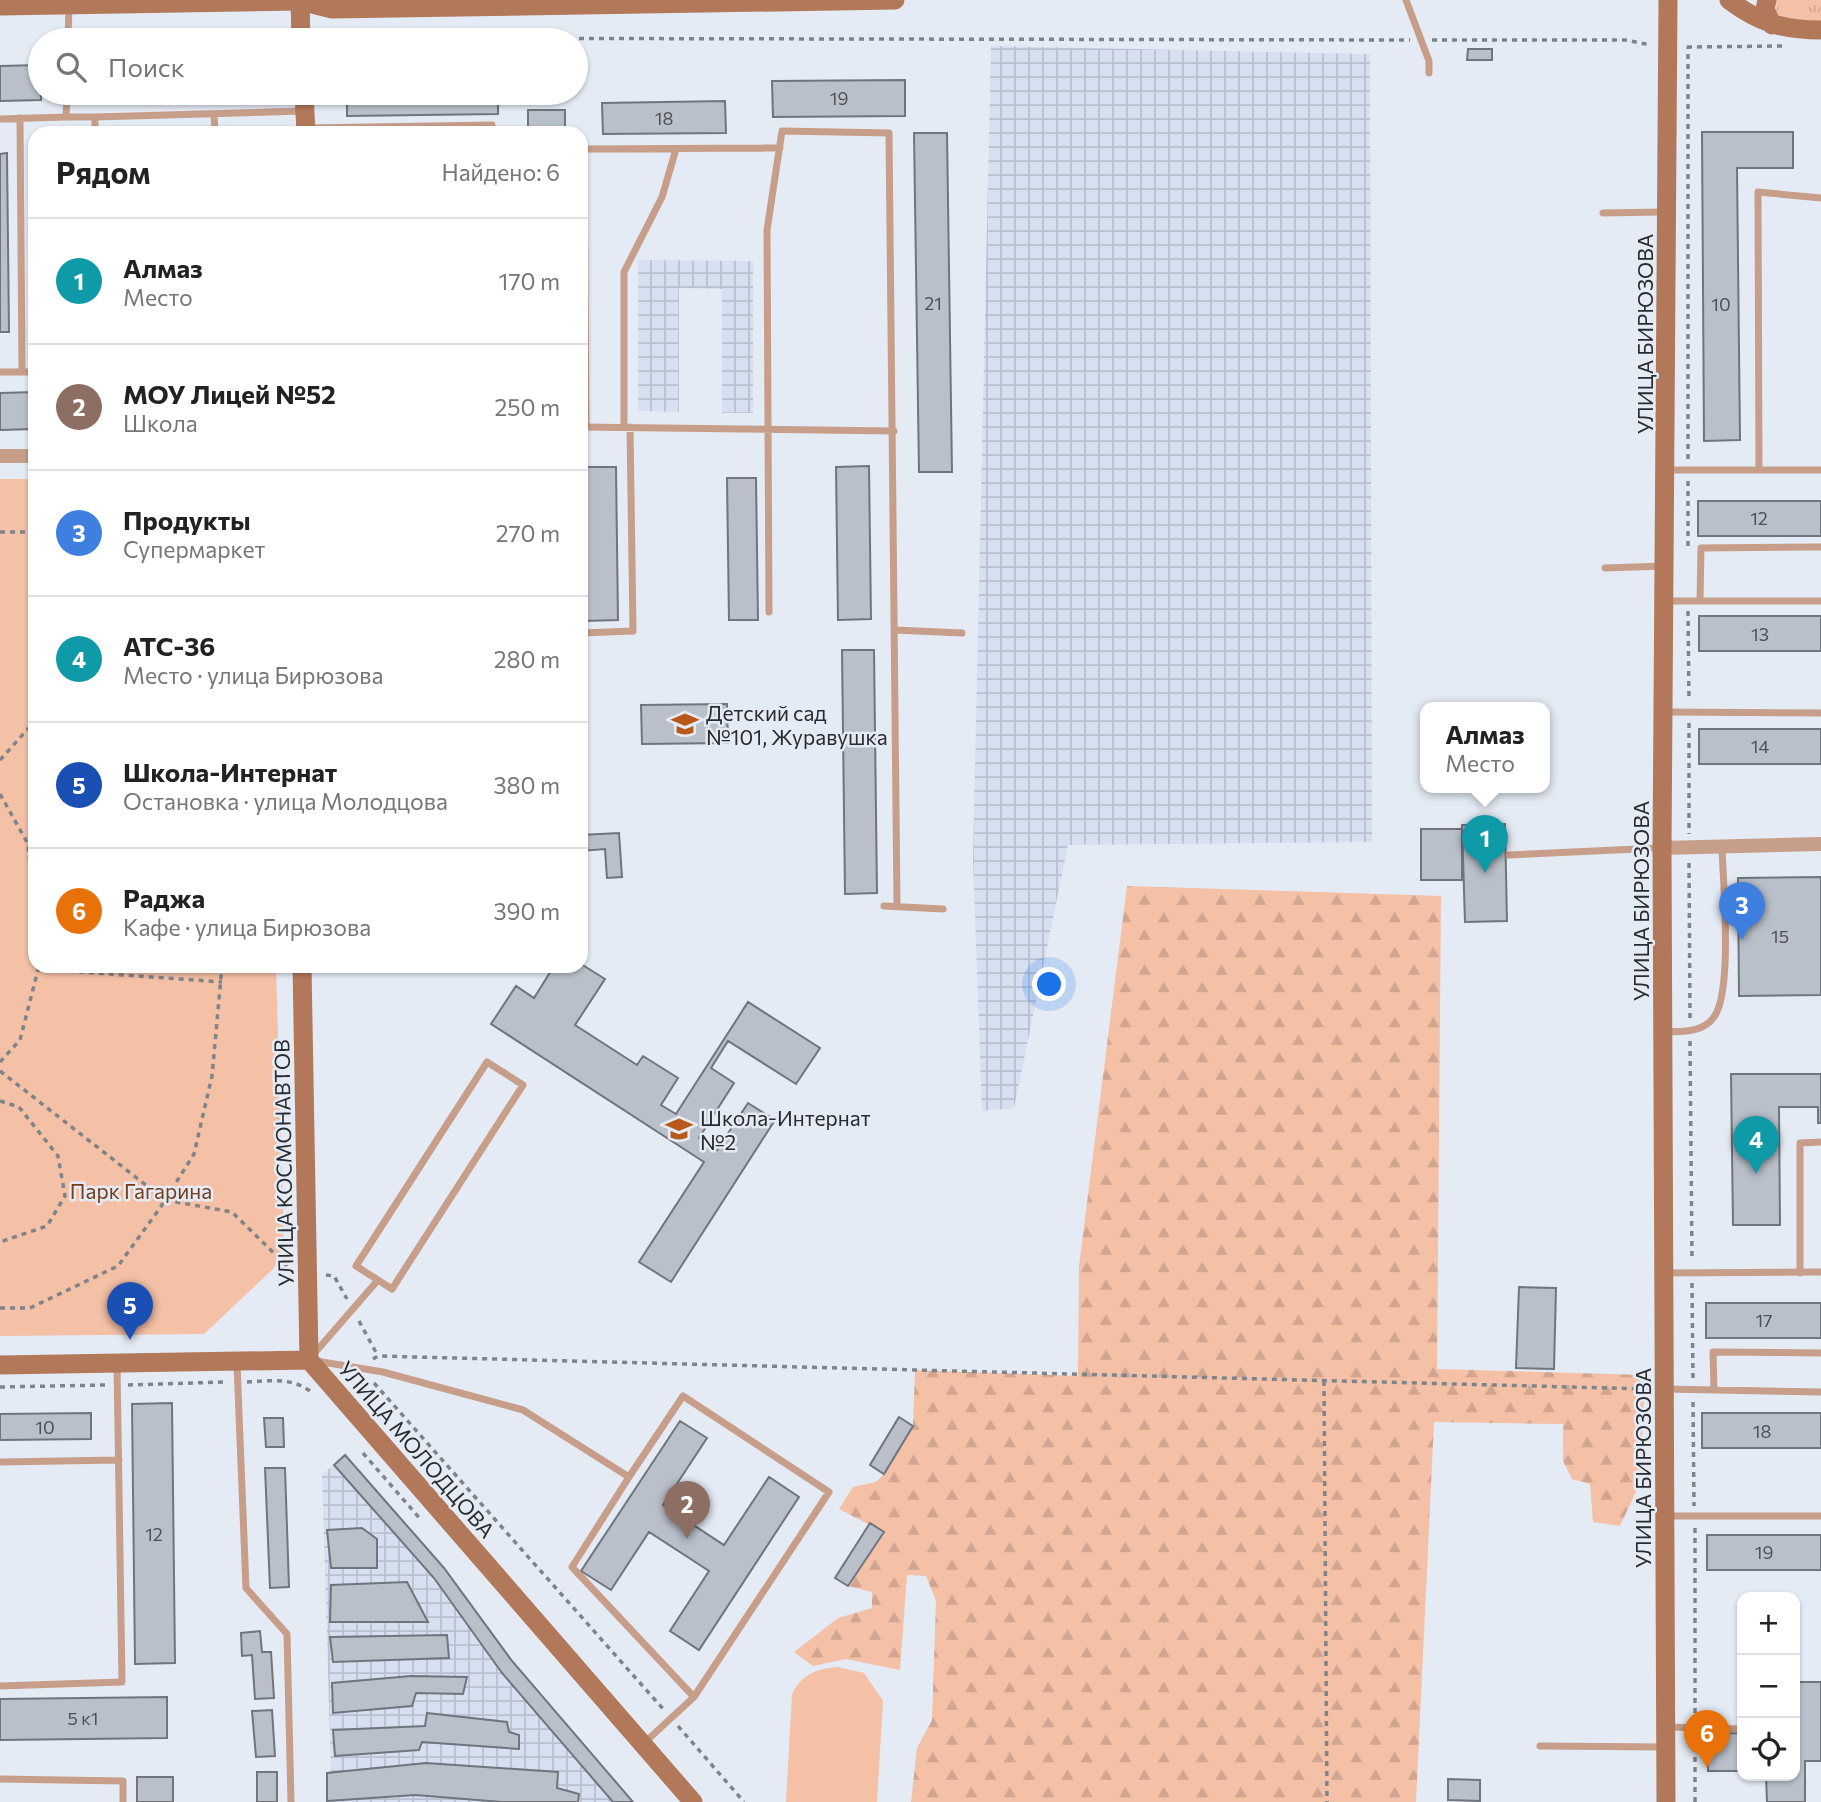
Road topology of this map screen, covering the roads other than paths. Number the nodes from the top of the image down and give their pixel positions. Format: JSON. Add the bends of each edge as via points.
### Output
{"nodes":[{"id":1,"x":300,"y":0,"type":"edge"},
{"id":2,"x":895,"y":0,"type":"edge"},
{"id":3,"x":1406,"y":0,"type":"edge"},
{"id":4,"x":1668,"y":0,"type":"edge"},
{"id":5,"x":1728,"y":0,"type":"edge"},
{"id":6,"x":1767,"y":0,"type":"edge"},
{"id":7,"x":69,"y":5,"type":"junction"},
{"id":8,"x":0,"y":6,"type":"edge"},
{"id":9,"x":1772,"y":25,"type":"junction"},
{"id":10,"x":68,"y":28,"type":"edge"},
{"id":11,"x":301,"y":28,"type":"edge"},
{"id":12,"x":1821,"y":30,"type":"edge"},
{"id":13,"x":1429,"y":73,"type":"dead end"},
{"id":14,"x":66,"y":105,"type":"edge"},
{"id":15,"x":214,"y":114,"type":"junction"},
{"id":16,"x":305,"y":116,"type":"edge"},
{"id":17,"x":66,"y":117,"type":"junction"},
{"id":18,"x":95,"y":117,"type":"junction"},
{"id":19,"x":20,"y":118,"type":"junction"},
{"id":20,"x":0,"y":119,"type":"edge"},
{"id":21,"x":492,"y":125,"type":"dead end"},
{"id":22,"x":95,"y":126,"type":"edge"},
{"id":23,"x":215,"y":126,"type":"edge"},
{"id":24,"x":368,"y":126,"type":"edge"},
{"id":25,"x":472,"y":126,"type":"edge"},
{"id":26,"x":780,"y":148,"type":"junction"},
{"id":27,"x":588,"y":149,"type":"edge"},
{"id":28,"x":676,"y":149,"type":"junction"},
{"id":29,"x":1821,"y":198,"type":"edge"},
{"id":30,"x":1667,"y":212,"type":"junction"},
{"id":31,"x":1603,"y":213,"type":"dead end"},
{"id":32,"x":0,"y":372,"type":"edge"},
{"id":33,"x":22,"y":372,"type":"junction"},
{"id":34,"x":28,"y":372,"type":"edge"},
{"id":35,"x":588,"y":427,"type":"edge"},
{"id":36,"x":627,"y":427,"type":"junction"},
{"id":37,"x":768,"y":429,"type":"junction"},
{"id":38,"x":894,"y":430,"type":"junction"},
{"id":39,"x":0,"y":456,"type":"edge"},
{"id":40,"x":28,"y":456,"type":"edge"},
{"id":41,"x":1665,"y":470,"type":"junction"},
{"id":42,"x":1759,"y":470,"type":"junction"},
{"id":43,"x":1821,"y":470,"type":"edge"},
{"id":44,"x":1821,"y":547,"type":"edge"},
{"id":45,"x":1665,"y":566,"type":"junction"},
{"id":46,"x":1605,"y":568,"type":"dead end"},
{"id":47,"x":1664,"y":601,"type":"junction"},
{"id":48,"x":1700,"y":601,"type":"junction"},
{"id":49,"x":1821,"y":601,"type":"edge"},
{"id":50,"x":769,"y":612,"type":"dead end"},
{"id":51,"x":895,"y":630,"type":"junction"},
{"id":52,"x":588,"y":633,"type":"edge"},
{"id":53,"x":962,"y":633,"type":"dead end"},
{"id":54,"x":1663,"y":712,"type":"junction"},
{"id":55,"x":1821,"y":713,"type":"edge"},
{"id":56,"x":1821,"y":844,"type":"edge"},
{"id":57,"x":1722,"y":847,"type":"junction"},
{"id":58,"x":1662,"y":848,"type":"junction"},
{"id":59,"x":1509,"y":855,"type":"dead end"},
{"id":60,"x":897,"y":905,"type":"junction"},
{"id":61,"x":884,"y":906,"type":"dead end"},
{"id":62,"x":943,"y":909,"type":"dead end"},
{"id":63,"x":302,"y":973,"type":"edge"},
{"id":64,"x":1663,"y":1032,"type":"junction"},
{"id":65,"x":1821,"y":1142,"type":"edge"},
{"id":66,"x":1821,"y":1272,"type":"edge"},
{"id":67,"x":1664,"y":1273,"type":"junction"},
{"id":68,"x":1800,"y":1273,"type":"junction"},
{"id":69,"x":378,"y":1280,"type":"junction"},
{"id":70,"x":1821,"y":1353,"type":"edge"},
{"id":71,"x":237,"y":1359,"type":"junction"},
{"id":72,"x":309,"y":1360,"type":"junction"},
{"id":73,"x":117,"y":1363,"type":"junction"},
{"id":74,"x":0,"y":1365,"type":"edge"},
{"id":75,"x":1664,"y":1389,"type":"junction"},
{"id":76,"x":1714,"y":1390,"type":"junction"},
{"id":77,"x":1821,"y":1392,"type":"edge"},
{"id":78,"x":119,"y":1460,"type":"junction"},
{"id":79,"x":0,"y":1462,"type":"edge"},
{"id":80,"x":629,"y":1477,"type":"junction"},
{"id":81,"x":1665,"y":1516,"type":"junction"},
{"id":82,"x":1821,"y":1516,"type":"edge"},
{"id":83,"x":0,"y":1686,"type":"edge"},
{"id":84,"x":694,"y":1698,"type":"junction"},
{"id":85,"x":1666,"y":1727,"type":"junction"},
{"id":86,"x":1737,"y":1728,"type":"edge"},
{"id":87,"x":641,"y":1746,"type":"junction"},
{"id":88,"x":1539,"y":1746,"type":"dead end"},
{"id":89,"x":1666,"y":1747,"type":"junction"},
{"id":90,"x":0,"y":1779,"type":"edge"},
{"id":91,"x":124,"y":1802,"type":"edge"},
{"id":92,"x":291,"y":1802,"type":"edge"},
{"id":93,"x":693,"y":1802,"type":"edge"},
{"id":94,"x":1666,"y":1802,"type":"edge"}],
"edges":[{"from":1,"to":2,"type":"street","via":[[332,9]]},
{"from":1,"to":7,"type":"street"},
{"from":1,"to":11,"type":"street"},
{"from":3,"to":13,"type":"lane","via":[[1429,61]]},
{"from":4,"to":30,"type":"street","name":"УЛИЦА БИРЮЗОВА"},
{"from":5,"to":9,"type":"street"},
{"from":6,"to":9,"type":"street","via":[[1765,9]]},
{"from":7,"to":8,"type":"street"},
{"from":7,"to":10,"type":"lane"},
{"from":9,"to":12,"type":"street"},
{"from":14,"to":17,"type":"lane"},
{"from":15,"to":16,"type":"lane"},
{"from":15,"to":18,"type":"lane"},
{"from":15,"to":23,"type":"lane"},
{"from":16,"to":24,"type":"lane"},
{"from":17,"to":18,"type":"lane"},
{"from":17,"to":19,"type":"lane"},
{"from":18,"to":22,"type":"lane"},
{"from":19,"to":20,"type":"lane"},
{"from":19,"to":33,"type":"lane"},
{"from":21,"to":25,"type":"lane"},
{"from":26,"to":28,"type":"lane"},
{"from":26,"to":37,"type":"lane","via":[[767,230]]},
{"from":26,"to":38,"type":"lane","via":[[782,131],[890,133]]},
{"from":27,"to":28,"type":"lane"},
{"from":28,"to":36,"type":"lane","via":[[663,197],[624,272]]},
{"from":29,"to":42,"type":"lane","via":[[1758,192]]},
{"from":30,"to":31,"type":"lane"},
{"from":30,"to":41,"type":"street","name":"УЛИЦА БИРЮЗОВА"},
{"from":32,"to":33,"type":"lane"},
{"from":33,"to":34,"type":"lane"},
{"from":35,"to":36,"type":"lane"},
{"from":36,"to":37,"type":"lane"},
{"from":36,"to":52,"type":"lane","via":[[633,631]]},
{"from":37,"to":38,"type":"lane"},
{"from":37,"to":50,"type":"lane"},
{"from":38,"to":51,"type":"lane"},
{"from":39,"to":40,"type":"street"},
{"from":41,"to":42,"type":"lane"},
{"from":41,"to":45,"type":"street","name":"УЛИЦА БИРЮЗОВА"},
{"from":42,"to":43,"type":"lane"},
{"from":44,"to":48,"type":"lane","via":[[1701,548]]},
{"from":45,"to":46,"type":"lane"},
{"from":45,"to":47,"type":"street","name":"УЛИЦА БИРЮЗОВА"},
{"from":47,"to":48,"type":"lane"},
{"from":47,"to":54,"type":"street","name":"УЛИЦА БИРЮЗОВА"},
{"from":48,"to":49,"type":"lane"},
{"from":51,"to":53,"type":"lane"},
{"from":51,"to":60,"type":"lane"},
{"from":54,"to":55,"type":"lane"},
{"from":54,"to":58,"type":"street","name":"УЛИЦА БИРЮЗОВА"},
{"from":56,"to":57,"type":"street"},
{"from":57,"to":58,"type":"street"},
{"from":57,"to":64,"type":"lane","via":[[1724,996],[1713,1019],[1696,1030]]},
{"from":58,"to":59,"type":"lane"},
{"from":58,"to":64,"type":"street","name":"УЛИЦА БИРЮЗОВА"},
{"from":60,"to":61,"type":"lane"},
{"from":60,"to":62,"type":"lane"},
{"from":63,"to":72,"type":"street","name":"УЛИЦА КОСМОНАВТОВ"},
{"from":64,"to":67,"type":"street","name":"УЛИЦА БИРЮЗОВА"},
{"from":65,"to":68,"type":"lane","via":[[1800,1143]]},
{"from":66,"to":68,"type":"lane"},
{"from":67,"to":68,"type":"lane"},
{"from":67,"to":75,"type":"street","name":"УЛИЦА БИРЮЗОВА"},
{"from":69,"to":69,"type":"lane","via":[[356,1266],[487,1062],[523,1085],[392,1289]]},
{"from":69,"to":72,"type":"lane"},
{"from":70,"to":76,"type":"lane","via":[[1713,1352]]},
{"from":71,"to":72,"type":"street","name":"УЛИЦА МОЛОДЦОВА"},
{"from":71,"to":73,"type":"street","name":"УЛИЦА МОЛОДЦОВА"},
{"from":71,"to":92,"type":"lane","via":[[246,1588],[287,1633]]},
{"from":72,"to":80,"type":"lane","via":[[360,1367],[523,1410]]},
{"from":72,"to":87,"type":"street","name":"УЛИЦА МОЛОДЦОВА"},
{"from":73,"to":74,"type":"street","name":"УЛИЦА МОЛОДЦОВА"},
{"from":73,"to":78,"type":"lane"},
{"from":75,"to":76,"type":"lane"},
{"from":75,"to":81,"type":"street","name":"УЛИЦА БИРЮЗОВА"},
{"from":76,"to":77,"type":"lane"},
{"from":78,"to":79,"type":"lane"},
{"from":78,"to":83,"type":"lane","via":[[122,1682]]},
{"from":80,"to":84,"type":"lane","via":[[572,1567]]},
{"from":80,"to":84,"type":"lane","via":[[683,1396],[829,1492]]},
{"from":81,"to":82,"type":"lane"},
{"from":81,"to":85,"type":"street","name":"УЛИЦА БИРЮЗОВА"},
{"from":84,"to":87,"type":"lane"},
{"from":85,"to":86,"type":"lane"},
{"from":85,"to":89,"type":"street","name":"УЛИЦА БИРЮЗОВА"},
{"from":87,"to":93,"type":"street","name":"УЛИЦА МОЛОДЦОВА"},
{"from":88,"to":89,"type":"lane"},
{"from":89,"to":94,"type":"street","name":"УЛИЦА БИРЮЗОВА"},
{"from":90,"to":91,"type":"lane","via":[[123,1781]]}]}
